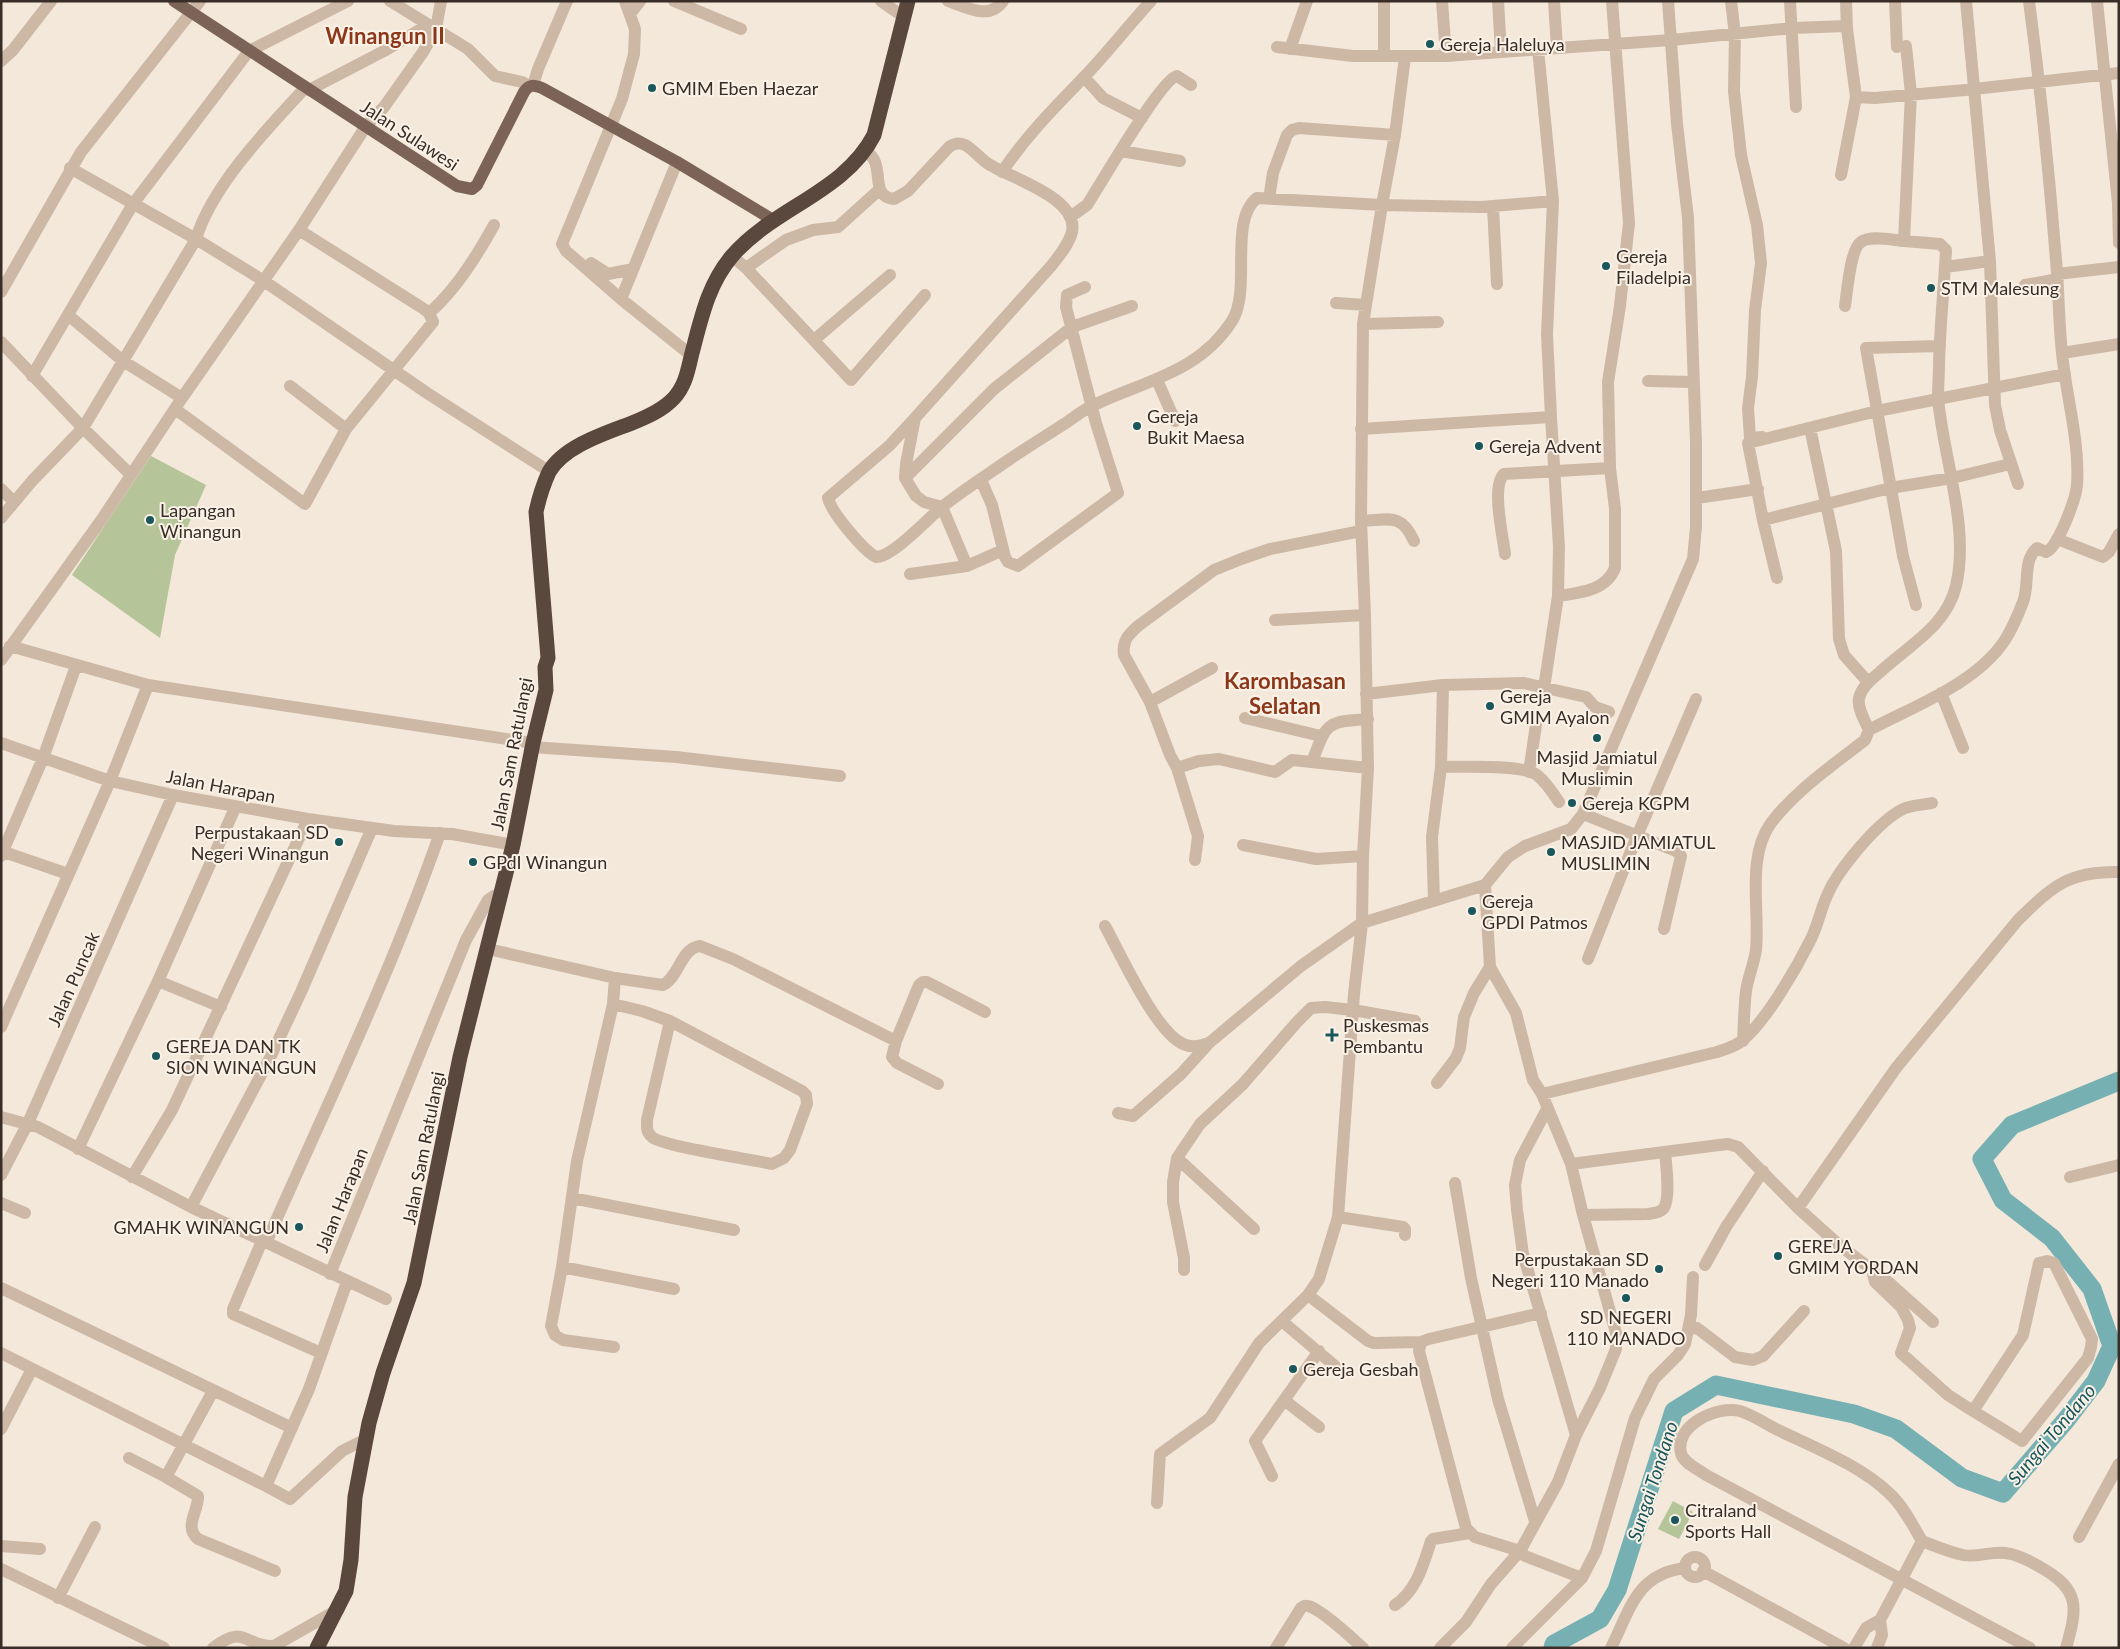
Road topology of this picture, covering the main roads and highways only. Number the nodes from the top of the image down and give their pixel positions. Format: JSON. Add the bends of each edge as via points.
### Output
{"nodes":[{"id":1,"x":174,"y":1,"type":"edge"},
{"id":2,"x":908,"y":1,"type":"edge"},
{"id":3,"x":773,"y":220,"type":"junction"},
{"id":4,"x":317,"y":1648,"type":"edge"}],
"edges":[{"from":1,"to":3,"type":"main road","name":"Jalan Sulawesi","via":[[457,186],[472,189],[480,180],[531,86],[542,88],[610,125]]},
{"from":2,"to":3,"type":"highway","name":"Jalan Sam Ratulangi","via":[[874,135],[865,151],[841,176]]},
{"from":3,"to":4,"type":"highway","name":"Jalan Sam Ratulangi","via":[[732,256],[714,282],[685,381],[674,398],[647,417],[576,448],[550,472],[540,493],[536,512],[548,658],[546,690],[513,845],[460,1057],[414,1283],[383,1374],[366,1440],[355,1497],[346,1591]]}]}
